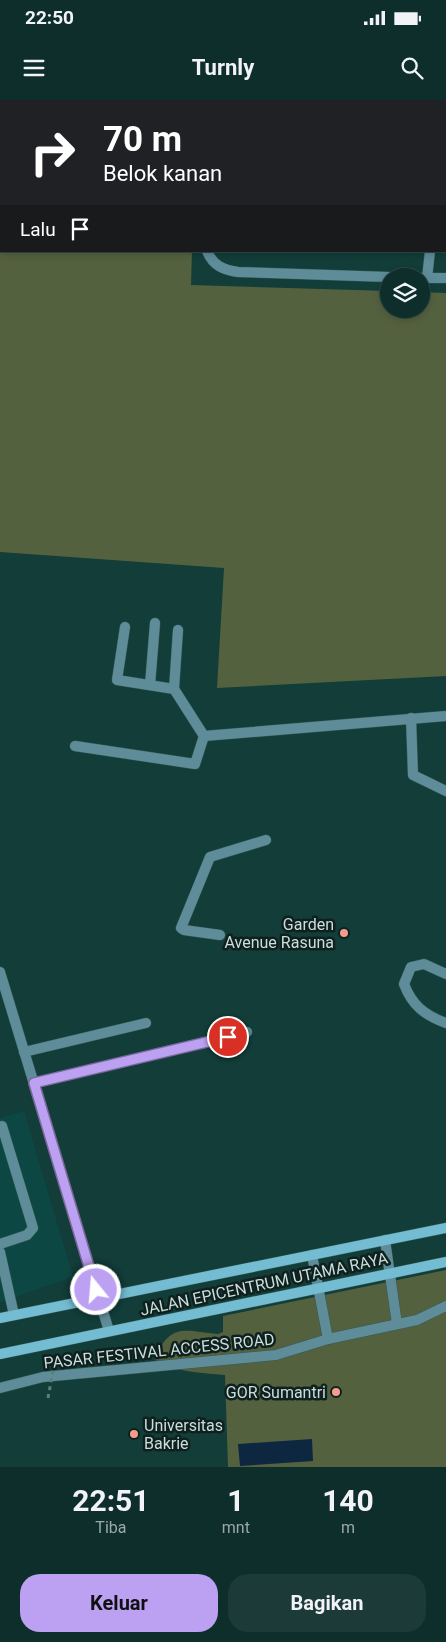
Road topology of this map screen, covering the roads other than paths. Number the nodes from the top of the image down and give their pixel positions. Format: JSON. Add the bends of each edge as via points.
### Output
{"nodes":[{"id":1,"x":208,"y":252,"type":"edge"},
{"id":2,"x":430,"y":252,"type":"edge"},
{"id":3,"x":426,"y":268,"type":"edge"},
{"id":4,"x":380,"y":277,"type":"edge"},
{"id":5,"x":430,"y":278,"type":"edge"},
{"id":6,"x":446,"y":278,"type":"edge"},
{"id":7,"x":154,"y":623,"type":"dead end"},
{"id":8,"x":124,"y":628,"type":"dead end"},
{"id":9,"x":178,"y":630,"type":"dead end"},
{"id":10,"x":150,"y":685,"type":"junction"},
{"id":11,"x":174,"y":689,"type":"junction"},
{"id":12,"x":446,"y":716,"type":"edge"},
{"id":13,"x":411,"y":718,"type":"junction"},
{"id":14,"x":204,"y":736,"type":"junction"},
{"id":15,"x":75,"y":746,"type":"dead end"},
{"id":16,"x":446,"y":791,"type":"edge"},
{"id":17,"x":266,"y":840,"type":"dead end"},
{"id":18,"x":220,"y":935,"type":"dead end"},
{"id":19,"x":0,"y":972,"type":"edge"},
{"id":20,"x":446,"y":974,"type":"edge"},
{"id":21,"x":146,"y":1023,"type":"dead end"},
{"id":22,"x":446,"y":1023,"type":"edge"},
{"id":23,"x":247,"y":1032,"type":"dead end"},
{"id":24,"x":24,"y":1052,"type":"junction"},
{"id":25,"x":34,"y":1083,"type":"junction"},
{"id":26,"x":2,"y":1126,"type":"dead end"},
{"id":27,"x":446,"y":1228,"type":"edge"},
{"id":28,"x":385,"y":1240,"type":"junction"},
{"id":29,"x":0,"y":1244,"type":"edge"},
{"id":30,"x":0,"y":1252,"type":"edge"},
{"id":31,"x":312,"y":1255,"type":"junction"},
{"id":32,"x":446,"y":1262,"type":"edge"},
{"id":33,"x":390,"y":1273,"type":"junction"},
{"id":34,"x":3,"y":1278,"type":"edge"},
{"id":35,"x":318,"y":1288,"type":"junction"},
{"id":36,"x":98,"y":1297,"type":"junction"},
{"id":37,"x":446,"y":1306,"type":"edge"},
{"id":38,"x":14,"y":1315,"type":"junction"},
{"id":39,"x":0,"y":1318,"type":"edge"},
{"id":40,"x":397,"y":1324,"type":"junction"},
{"id":41,"x":109,"y":1331,"type":"junction"},
{"id":42,"x":328,"y":1339,"type":"junction"},
{"id":43,"x":0,"y":1354,"type":"edge"},
{"id":44,"x":0,"y":1388,"type":"edge"}],
"edges":[{"from":1,"to":4,"type":"lane","via":[[214,263],[224,270]]},
{"from":2,"to":3,"type":"lane"},
{"from":5,"to":6,"type":"lane"},
{"from":7,"to":10,"type":"lane"},
{"from":8,"to":10,"type":"lane","via":[[117,680]]},
{"from":9,"to":11,"type":"lane"},
{"from":10,"to":11,"type":"lane"},
{"from":11,"to":14,"type":"lane"},
{"from":12,"to":13,"type":"lane"},
{"from":13,"to":14,"type":"lane"},
{"from":13,"to":16,"type":"lane","via":[[413,775]]},
{"from":14,"to":15,"type":"lane","via":[[194,764]]},
{"from":17,"to":18,"type":"lane","via":[[210,857],[206,865],[181,928]]},
{"from":19,"to":24,"type":"lane"},
{"from":20,"to":22,"type":"lane","via":[[424,964],[411,968],[404,984],[410,1000]]},
{"from":21,"to":24,"type":"lane"},
{"from":23,"to":25,"type":"lane"},
{"from":24,"to":25,"type":"lane"},
{"from":25,"to":36,"type":"lane"},
{"from":26,"to":29,"type":"lane","via":[[34,1228],[27,1235]]},
{"from":27,"to":28,"type":"main road","name":"JALAN EPICENTRUM UTAMA RAYA"},
{"from":28,"to":31,"type":"main road","name":"JALAN EPICENTRUM UTAMA RAYA"},
{"from":28,"to":33,"type":"lane"},
{"from":30,"to":34,"type":"lane"},
{"from":31,"to":35,"type":"lane"},
{"from":31,"to":36,"type":"main road","name":"JALAN EPICENTRUM UTAMA RAYA"},
{"from":32,"to":33,"type":"main road","name":"JALAN EPICENTRUM UTAMA RAYA"},
{"from":33,"to":35,"type":"main road","name":"JALAN EPICENTRUM UTAMA RAYA"},
{"from":33,"to":40,"type":"lane"},
{"from":34,"to":38,"type":"lane"},
{"from":35,"to":41,"type":"main road","name":"JALAN EPICENTRUM UTAMA RAYA"},
{"from":35,"to":42,"type":"lane"},
{"from":36,"to":38,"type":"main road","name":"JALAN EPICENTRUM UTAMA RAYA"},
{"from":36,"to":41,"type":"lane"},
{"from":37,"to":40,"type":"lane","name":"PASAR FESTIVAL ACCESS ROAD","via":[[417,1320]]},
{"from":38,"to":39,"type":"main road","name":"JALAN EPICENTRUM UTAMA RAYA"},
{"from":40,"to":42,"type":"lane","name":"PASAR FESTIVAL ACCESS ROAD"},
{"from":41,"to":43,"type":"main road","name":"JALAN EPICENTRUM UTAMA RAYA"},
{"from":42,"to":44,"type":"lane","name":"PASAR FESTIVAL ACCESS ROAD","via":[[276,1355],[43,1378]]}]}
